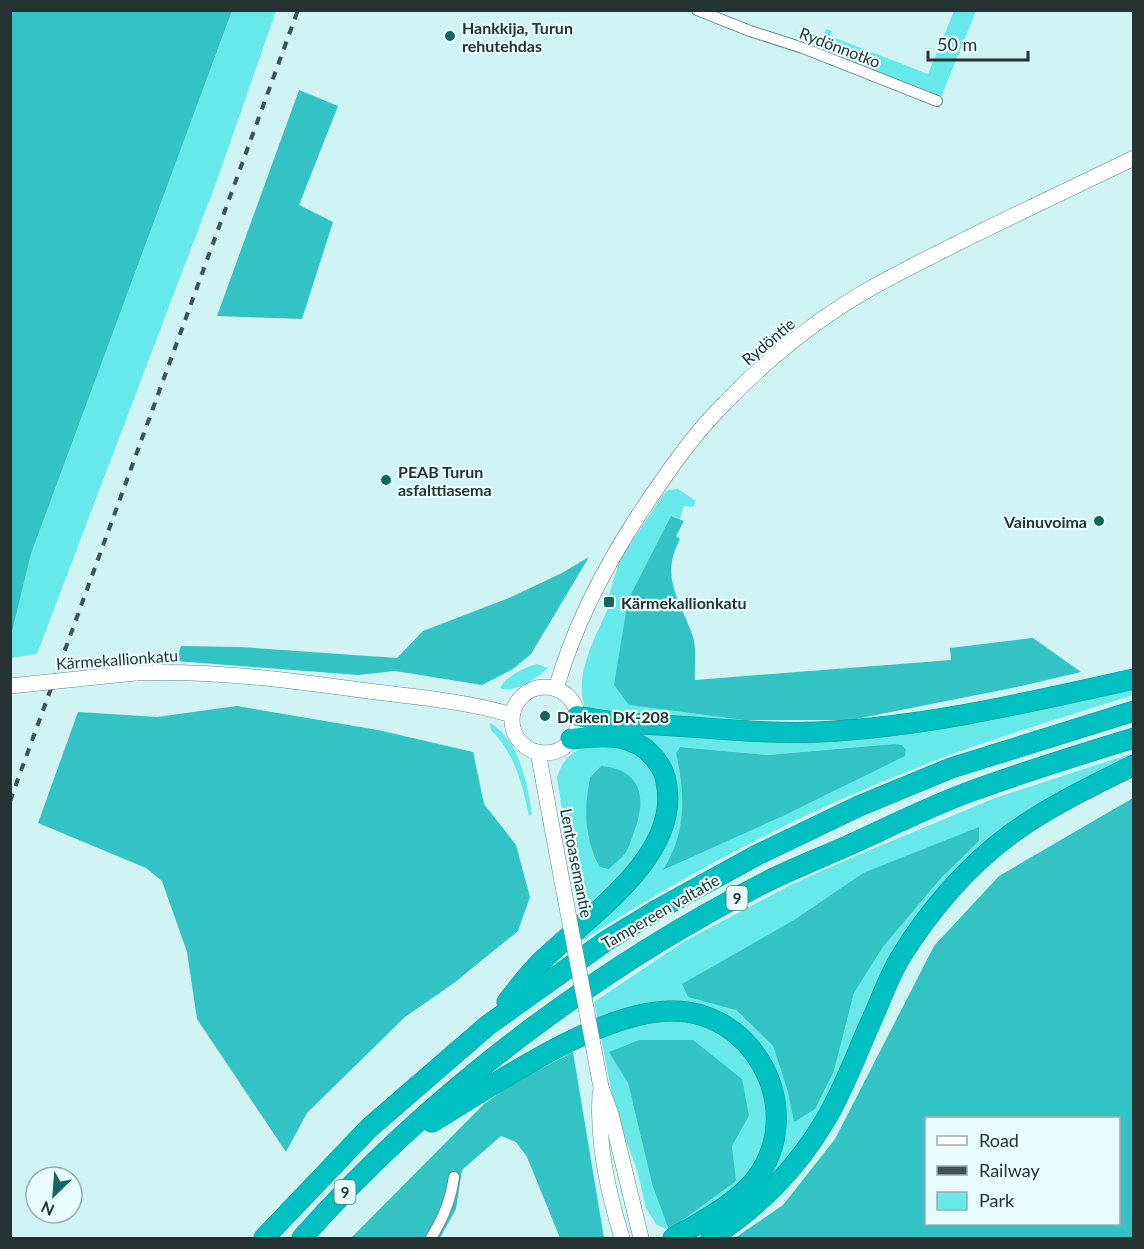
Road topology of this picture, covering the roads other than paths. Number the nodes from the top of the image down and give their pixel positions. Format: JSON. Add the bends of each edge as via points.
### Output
{"nodes":[{"id":1,"x":698,"y":10,"type":"edge"},
{"id":2,"x":937,"y":101,"type":"dead end"},
{"id":3,"x":1134,"y":158,"type":"edge"},
{"id":4,"x":1134,"y":679,"type":"edge"},
{"id":5,"x":10,"y":686,"type":"edge"},
{"id":6,"x":556,"y":689,"type":"junction"},
{"id":7,"x":1134,"y":711,"type":"edge"},
{"id":8,"x":512,"y":714,"type":"junction"},
{"id":9,"x":577,"y":716,"type":"junction"},
{"id":10,"x":1134,"y":738,"type":"edge"},
{"id":11,"x":571,"y":739,"type":"junction"},
{"id":12,"x":538,"y":752,"type":"junction"},
{"id":13,"x":1134,"y":765,"type":"edge"},
{"id":14,"x":488,"y":1025,"type":"junction"},
{"id":15,"x":601,"y":1088,"type":"junction"},
{"id":16,"x":391,"y":1147,"type":"junction"},
{"id":17,"x":454,"y":1177,"type":"dead end"},
{"id":18,"x":264,"y":1239,"type":"edge"},
{"id":19,"x":302,"y":1239,"type":"edge"},
{"id":20,"x":431,"y":1239,"type":"edge"},
{"id":21,"x":622,"y":1239,"type":"edge"},
{"id":22,"x":641,"y":1239,"type":"edge"},
{"id":23,"x":673,"y":1239,"type":"edge"},
{"id":24,"x":711,"y":1239,"type":"edge"}],
"edges":[{"from":1,"to":2,"type":"street","name":"Rydönnotko"},
{"from":3,"to":6,"type":"street","name":"Rydöntie","via":[[872,288],[796,340],[755,374],[694,439],[613,556],[585,609]]},
{"from":4,"to":9,"type":"highway","via":[[944,717],[819,732],[628,725]]},
{"from":5,"to":8,"type":"street","name":"Kärmekallionkatu","bridge":true,"via":[[135,673],[226,673],[415,697]]},
{"from":6,"to":8,"type":"street","via":[[542,687],[526,692]]},
{"from":6,"to":9,"type":"street","via":[[572,702]]},
{"from":7,"to":14,"type":"highway","name":"Tampereen valtatie","number":"9","via":[[951,768],[757,855],[606,941]]},
{"from":8,"to":12,"type":"street","via":[[512,725],[521,743]]},
{"from":9,"to":11,"type":"street"},
{"from":10,"to":16,"type":"highway","name":"Tampereen valtatie","number":"9","via":[[967,793],[766,882],[682,928],[618,968],[491,1059]]},
{"from":11,"to":12,"type":"street","via":[[559,749]]},
{"from":11,"to":14,"type":"highway","via":[[602,735],[626,738],[653,756],[666,782],[668,805],[663,827],[651,852],[629,879],[543,959]]},
{"from":12,"to":15,"type":"street","name":"Lentoasemantie","bridge":true},
{"from":13,"to":24,"type":"highway","via":[[1012,833],[979,860],[945,898],[898,961],[838,1097],[811,1142],[779,1184]]},
{"from":14,"to":18,"type":"highway","name":"Tampereen valtatie","number":"9","via":[[369,1128]]},
{"from":15,"to":21,"type":"street","name":"Lentoasemantie","via":[[604,1166]]},
{"from":15,"to":22,"type":"street","name":"Lentoasemantie","via":[[611,1114]]},
{"from":16,"to":19,"type":"highway","name":"Tampereen valtatie","number":"9"},
{"from":16,"to":23,"type":"highway","via":[[516,1070],[601,1028],[666,1011],[700,1014],[739,1036],[764,1065],[775,1096],[776,1130],[763,1168],[752,1183]]},
{"from":17,"to":20,"type":"street","via":[[447,1208]]}]}
